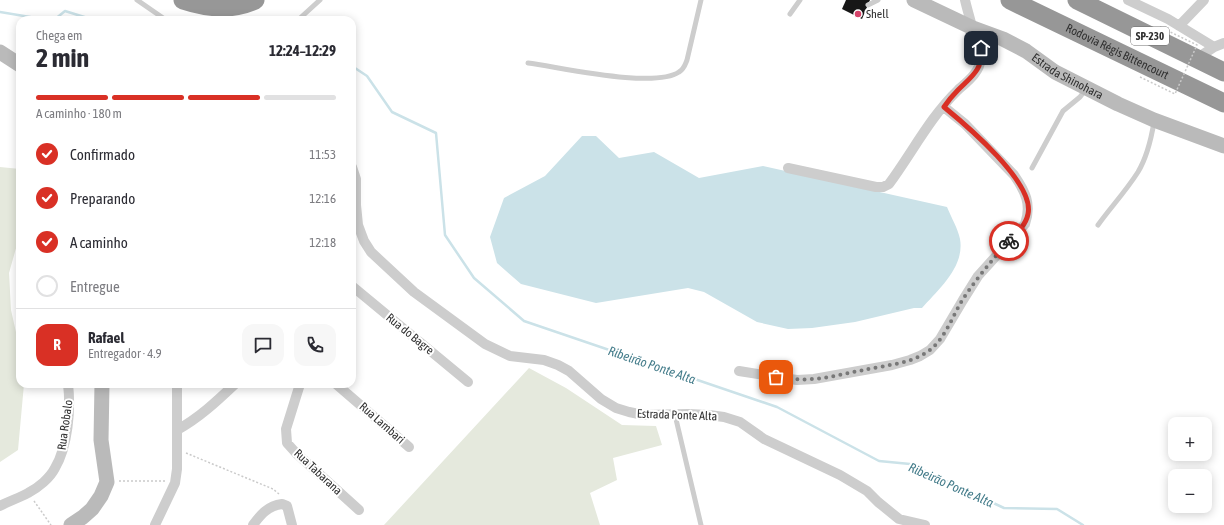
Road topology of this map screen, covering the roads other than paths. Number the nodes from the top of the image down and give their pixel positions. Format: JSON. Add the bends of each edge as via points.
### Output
{"nodes":[{"id":1,"x":137,"y":0,"type":"edge"},
{"id":2,"x":183,"y":0,"type":"edge"},
{"id":3,"x":255,"y":0,"type":"edge"},
{"id":4,"x":320,"y":0,"type":"edge"},
{"id":5,"x":702,"y":0,"type":"edge"},
{"id":6,"x":800,"y":0,"type":"edge"},
{"id":7,"x":878,"y":0,"type":"edge"},
{"id":8,"x":914,"y":0,"type":"edge"},
{"id":9,"x":965,"y":0,"type":"edge"},
{"id":10,"x":1010,"y":0,"type":"edge"},
{"id":11,"x":1077,"y":0,"type":"edge"},
{"id":12,"x":1128,"y":0,"type":"edge"},
{"id":13,"x":1204,"y":0,"type":"edge"},
{"id":14,"x":868,"y":5,"type":"dead end"},
{"id":15,"x":790,"y":14,"type":"dead end"},
{"id":16,"x":160,"y":16,"type":"edge"},
{"id":17,"x":302,"y":16,"type":"edge"},
{"id":18,"x":1179,"y":26,"type":"junction"},
{"id":19,"x":973,"y":28,"type":"junction"},
{"id":20,"x":1219,"y":45,"type":"edge"},
{"id":21,"x":1224,"y":51,"type":"edge"},
{"id":22,"x":0,"y":52,"type":"edge"},
{"id":23,"x":1196,"y":59,"type":"junction"},
{"id":24,"x":16,"y":62,"type":"edge"},
{"id":25,"x":528,"y":63,"type":"dead end"},
{"id":26,"x":1224,"y":72,"type":"edge"},
{"id":27,"x":1087,"y":87,"type":"junction"},
{"id":28,"x":1224,"y":103,"type":"edge"},
{"id":29,"x":944,"y":107,"type":"junction"},
{"id":30,"x":1154,"y":120,"type":"junction"},
{"id":31,"x":1224,"y":146,"type":"edge"},
{"id":32,"x":788,"y":168,"type":"dead end"},
{"id":33,"x":1032,"y":168,"type":"dead end"},
{"id":34,"x":356,"y":180,"type":"edge"},
{"id":35,"x":356,"y":205,"type":"edge"},
{"id":36,"x":356,"y":205,"type":"edge"},
{"id":37,"x":1098,"y":225,"type":"dead end"},
{"id":38,"x":356,"y":289,"type":"edge"},
{"id":39,"x":739,"y":371,"type":"dead end"},
{"id":40,"x":468,"y":382,"type":"dead end"},
{"id":41,"x":68,"y":388,"type":"edge"},
{"id":42,"x":102,"y":388,"type":"edge"},
{"id":43,"x":177,"y":388,"type":"edge"},
{"id":44,"x":231,"y":388,"type":"edge"},
{"id":45,"x":299,"y":388,"type":"edge"},
{"id":46,"x":341,"y":388,"type":"edge"},
{"id":47,"x":675,"y":415,"type":"junction"},
{"id":48,"x":177,"y":430,"type":"junction"},
{"id":49,"x":409,"y":447,"type":"dead end"},
{"id":50,"x":0,"y":506,"type":"edge"},
{"id":51,"x":359,"y":510,"type":"dead end"},
{"id":52,"x":71,"y":525,"type":"edge"},
{"id":53,"x":155,"y":525,"type":"edge"},
{"id":54,"x":254,"y":525,"type":"edge"},
{"id":55,"x":292,"y":525,"type":"edge"},
{"id":56,"x":701,"y":525,"type":"edge"},
{"id":57,"x":925,"y":525,"type":"edge"}],
"edges":[{"from":1,"to":16,"type":"lane"},
{"from":2,"to":3,"type":"highway","via":[[218,8],[239,6]]},
{"from":4,"to":17,"type":"lane"},
{"from":5,"to":25,"type":"lane","via":[[687,60],[684,69],[678,73],[656,79],[632,78]]},
{"from":6,"to":15,"type":"lane"},
{"from":7,"to":14,"type":"lane"},
{"from":8,"to":19,"type":"street","name":"Estrada Shinohara"},
{"from":9,"to":19,"type":"street"},
{"from":10,"to":28,"type":"highway","name":"Rodovia Régis Bittencourt","number":"SP-230"},
{"from":11,"to":23,"type":"highway","number":"SP-230"},
{"from":12,"to":18,"type":"street"},
{"from":13,"to":18,"type":"street"},
{"from":18,"to":20,"type":"street"},
{"from":19,"to":27,"type":"street","name":"Estrada Shinohara","via":[[1003,39],[1026,51],[1055,72]]},
{"from":19,"to":29,"type":"street","via":[[981,48],[979,68]]},
{"from":20,"to":21,"type":"lane"},
{"from":20,"to":23,"type":"street"},
{"from":22,"to":24,"type":"street"},
{"from":23,"to":26,"type":"highway","number":"SP-230"},
{"from":27,"to":30,"type":"street","name":"Estrada Shinohara"},
{"from":27,"to":33,"type":"lane","via":[[1080,97],[1063,111]]},
{"from":29,"to":32,"type":"street","via":[[889,184],[883,187],[876,188]]},
{"from":29,"to":39,"type":"street","via":[[965,124],[1014,175],[1025,195],[1028,214],[1024,224],[978,276],[940,339],[930,350],[910,360],[837,376],[797,380]]},
{"from":30,"to":31,"type":"street","name":"Estrada Shinohara"},
{"from":30,"to":37,"type":"lane","via":[[1151,141],[1138,172]]},
{"from":34,"to":35,"type":"street","name":"Estrada Ponte Alta"},
{"from":36,"to":47,"type":"street","name":"Estrada Ponte Alta","via":[[358,225],[371,252],[432,306],[485,344],[510,356],[544,360],[558,365],[616,408],[644,415]]},
{"from":38,"to":40,"type":"street","name":"Rua do Bagre"},
{"from":41,"to":50,"type":"street","name":"Rua Robalo","via":[[67,428],[62,453],[55,469],[28,493]]},
{"from":42,"to":52,"type":"street","via":[[101,440],[107,482],[92,509]]},
{"from":43,"to":48,"type":"street"},
{"from":44,"to":48,"type":"street","via":[[190,423]]},
{"from":45,"to":51,"type":"street","name":"Rua Tabarana","via":[[286,429],[288,443]]},
{"from":46,"to":49,"type":"street","name":"Rua Lambari"},
{"from":47,"to":56,"type":"lane"},
{"from":47,"to":57,"type":"street","name":"Estrada Ponte Alta","via":[[716,416],[740,422],[764,439],[856,484],[900,520]]},
{"from":48,"to":53,"type":"street","via":[[175,483]]},
{"from":54,"to":55,"type":"street","via":[[267,509],[278,504],[286,506]]}]}
